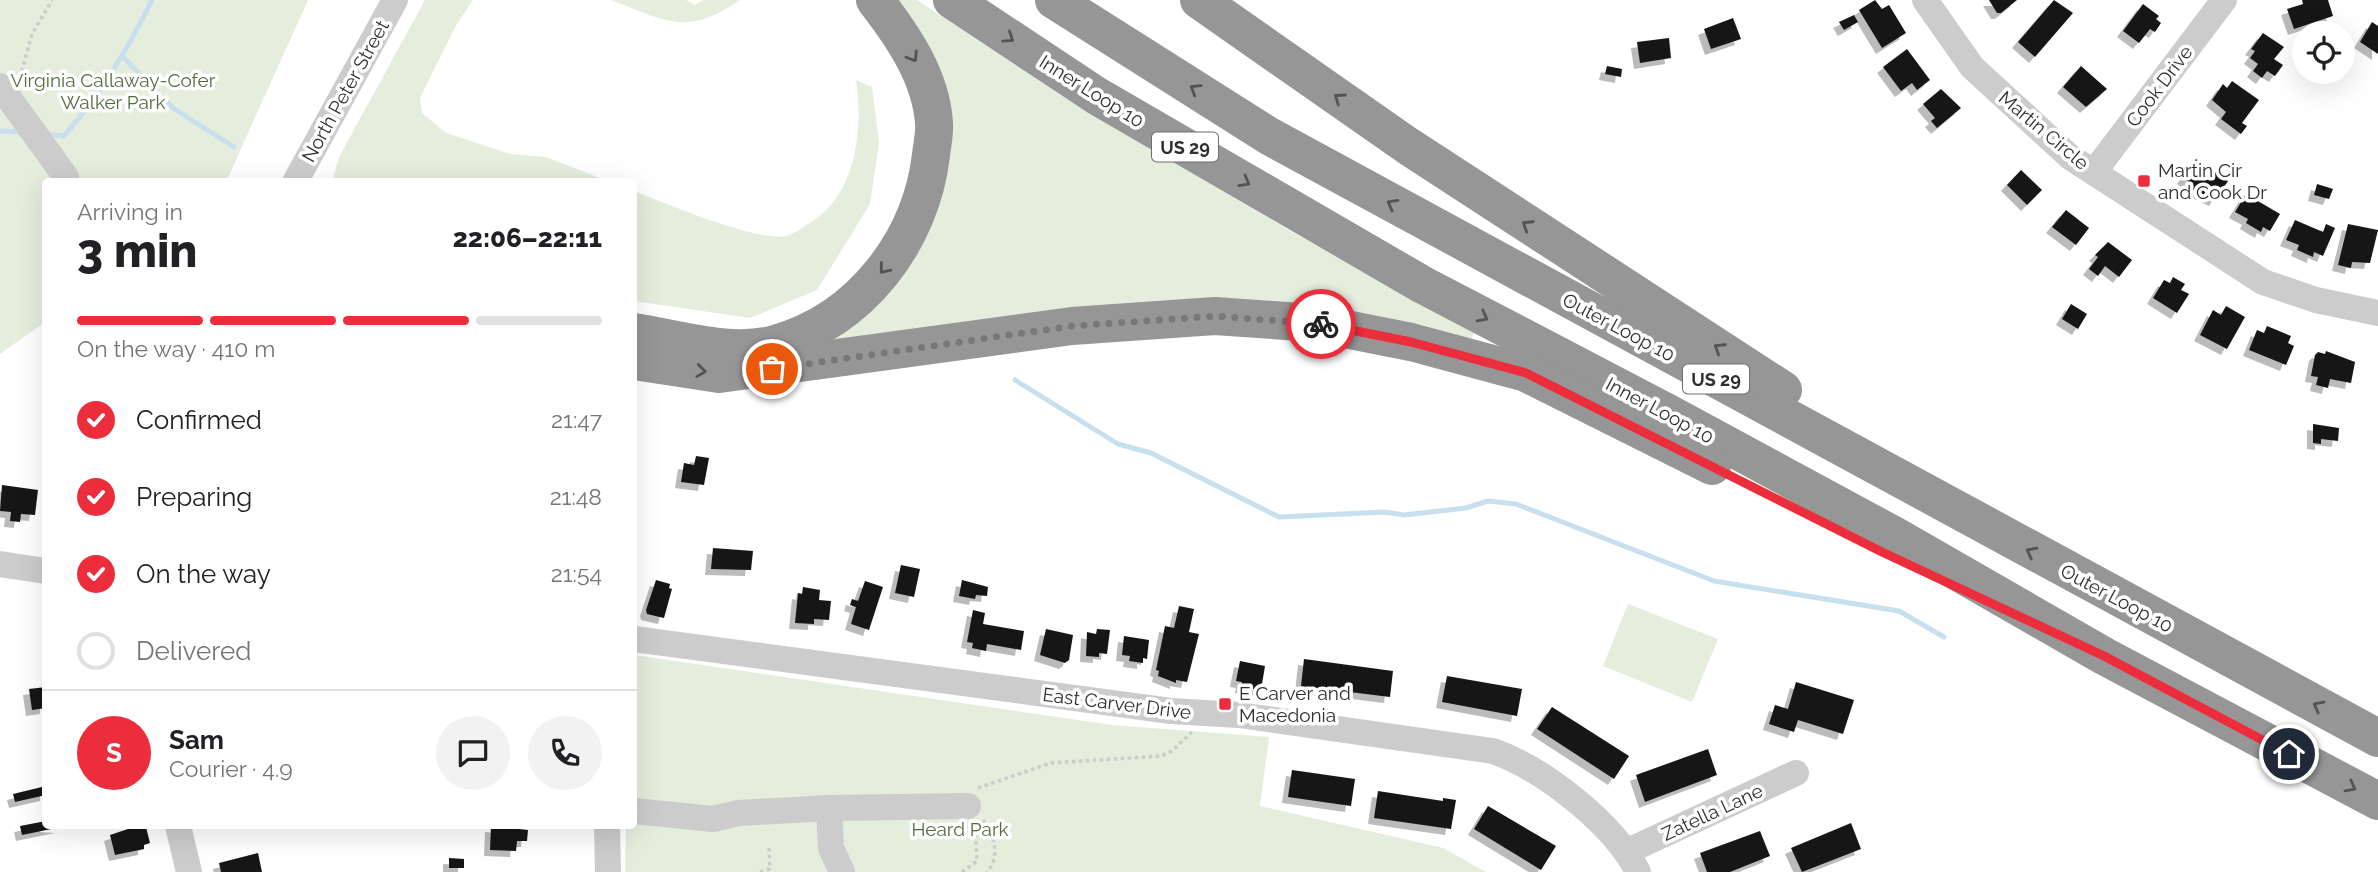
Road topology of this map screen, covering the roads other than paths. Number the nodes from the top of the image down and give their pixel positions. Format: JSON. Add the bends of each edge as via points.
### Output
{"nodes":[{"id":1,"x":395,"y":0,"type":"edge"},
{"id":2,"x":876,"y":0,"type":"edge"},
{"id":3,"x":952,"y":0,"type":"edge"},
{"id":4,"x":1054,"y":0,"type":"edge"},
{"id":5,"x":1199,"y":0,"type":"edge"},
{"id":6,"x":1925,"y":0,"type":"edge"},
{"id":7,"x":2224,"y":0,"type":"edge"},
{"id":8,"x":5,"y":83,"type":"edge"},
{"id":9,"x":2094,"y":172,"type":"junction"},
{"id":10,"x":67,"y":178,"type":"edge"},
{"id":11,"x":297,"y":178,"type":"edge"},
{"id":12,"x":2378,"y":313,"type":"edge"},
{"id":13,"x":637,"y":332,"type":"edge"},
{"id":14,"x":637,"y":361,"type":"edge"},
{"id":15,"x":1978,"y":524,"type":"junction"},
{"id":16,"x":0,"y":565,"type":"edge"},
{"id":17,"x":42,"y":570,"type":"edge"},
{"id":18,"x":637,"y":639,"type":"edge"},
{"id":19,"x":2104,"y":656,"type":"junction"},
{"id":20,"x":2378,"y":738,"type":"edge"},
{"id":21,"x":1796,"y":773,"type":"dead end"},
{"id":22,"x":2378,"y":801,"type":"edge"},
{"id":23,"x":829,"y":808,"type":"junction"},
{"id":24,"x":637,"y":811,"type":"edge"},
{"id":25,"x":971,"y":813,"type":"road end"},
{"id":26,"x":179,"y":829,"type":"edge"},
{"id":27,"x":607,"y":829,"type":"edge"},
{"id":28,"x":1633,"y":862,"type":"edge"},
{"id":29,"x":189,"y":872,"type":"edge"},
{"id":30,"x":608,"y":872,"type":"edge"},
{"id":31,"x":842,"y":872,"type":"edge"}],
"edges":[{"from":1,"to":11,"type":"street","name":"North Peter Street"},
{"from":2,"to":13,"type":"highway","one_way":true,"via":[[919,65],[934,123],[927,187],[903,246],[869,288],[821,327],[774,344],[737,349]]},
{"from":3,"to":19,"type":"highway","name":"Inner Loop 10","number":"US 29","one_way":true,"via":[[1097,96],[1423,285],[1897,537]]},
{"from":15,"to":4,"type":"highway","name":"Outer Loop 10","number":"US 29","one_way":true,"via":[[1269,136]]},
{"from":15,"to":5,"type":"highway","one_way":true,"via":[[1754,370],[1408,146]]},
{"from":6,"to":9,"type":"street","name":"Martin Circle","via":[[1972,67],[2070,157]]},
{"from":7,"to":9,"type":"street","name":"Cook Drive"},
{"from":8,"to":10,"type":"street","bridge":true},
{"from":9,"to":12,"type":"street","name":"Martin Circle","via":[[2263,282],[2316,300]]},
{"from":14,"to":19,"type":"highway","one_way":true,"via":[[719,374],[746,372],[1072,326],[1215,316],[1315,323],[1411,342],[1526,373],[1882,552]]},
{"from":20,"to":15,"type":"highway","name":"Outer Loop 10","number":"US 29","one_way":true},
{"from":16,"to":17,"type":"street"},
{"from":18,"to":28,"type":"street","name":"East Carver Drive","via":[[1493,751],[1516,759],[1572,796]]},
{"from":19,"to":22,"type":"highway","name":"Inner Loop 10","number":"US 29","one_way":true},
{"from":21,"to":28,"type":"street","name":"Zatella Lane"},
{"from":23,"to":24,"type":"street","via":[[738,813],[713,819]]},
{"from":23,"to":25,"type":"street"},
{"from":23,"to":31,"type":"street","via":[[831,848]]},
{"from":26,"to":29,"type":"street"},
{"from":27,"to":30,"type":"street"}]}
